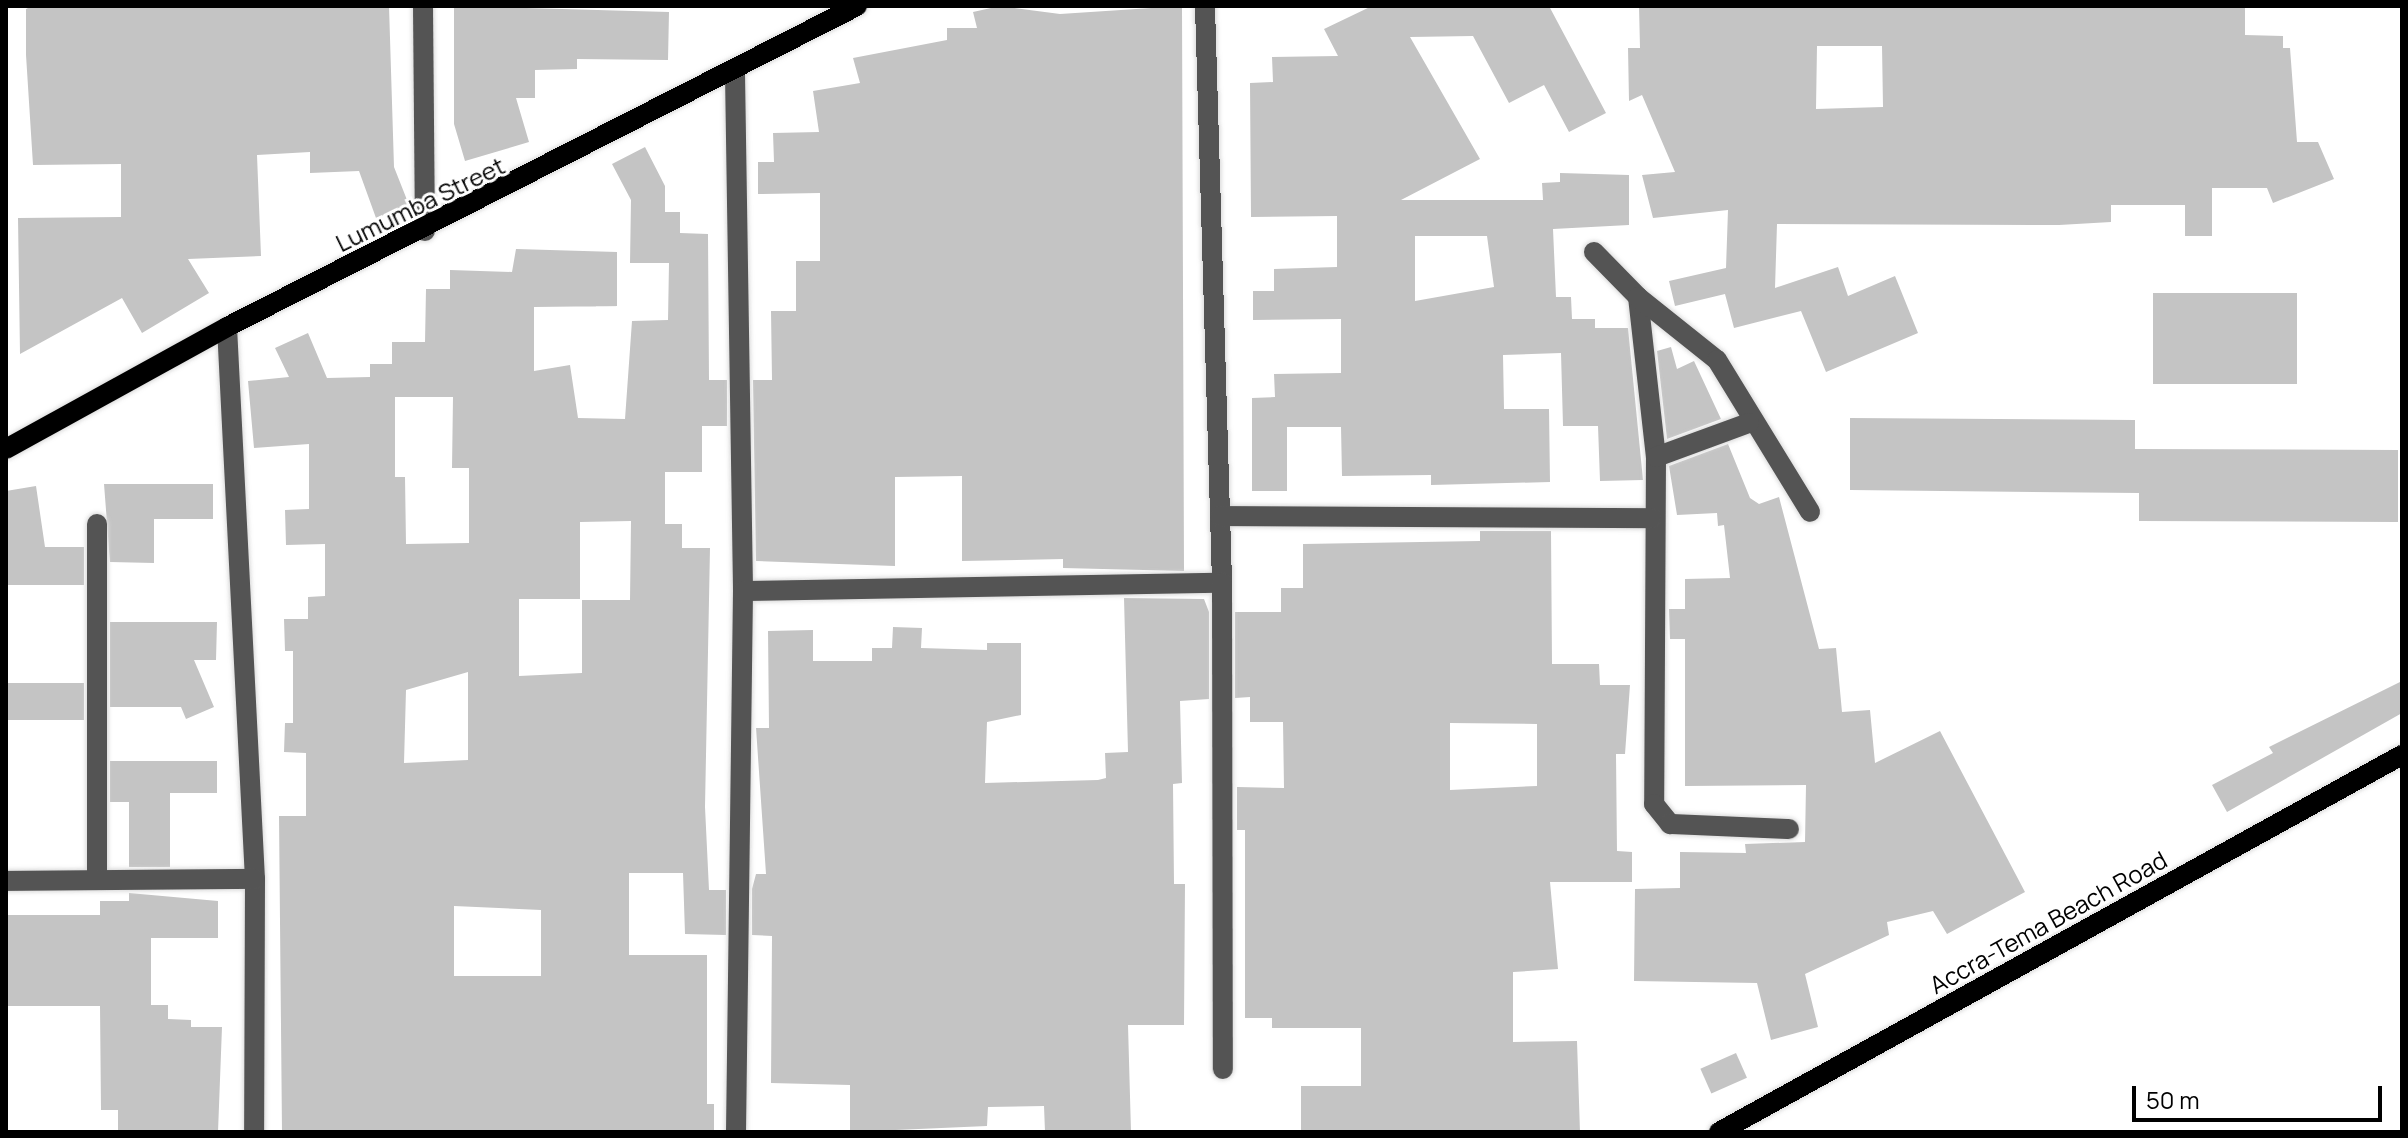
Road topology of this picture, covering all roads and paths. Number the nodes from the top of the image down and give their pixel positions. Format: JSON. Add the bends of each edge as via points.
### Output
{"nodes":[{"id":1,"x":423,"y":6,"type":"edge"},
{"id":2,"x":857,"y":6,"type":"edge"},
{"id":3,"x":1205,"y":6,"type":"edge"},
{"id":4,"x":735,"y":74,"type":"junction"},
{"id":5,"x":425,"y":231,"type":"junction"},
{"id":6,"x":1594,"y":252,"type":"dead end"},
{"id":7,"x":1638,"y":297,"type":"junction"},
{"id":8,"x":227,"y":327,"type":"junction"},
{"id":9,"x":1749,"y":423,"type":"junction"},
{"id":10,"x":6,"y":449,"type":"edge"},
{"id":11,"x":1656,"y":457,"type":"junction"},
{"id":12,"x":1810,"y":512,"type":"dead end"},
{"id":13,"x":1220,"y":516,"type":"junction"},
{"id":14,"x":1651,"y":518,"type":"junction"},
{"id":15,"x":97,"y":524,"type":"dead end"},
{"id":16,"x":1222,"y":583,"type":"junction"},
{"id":17,"x":743,"y":591,"type":"junction"},
{"id":18,"x":2402,"y":755,"type":"edge"},
{"id":19,"x":1789,"y":829,"type":"dead end"},
{"id":20,"x":255,"y":879,"type":"junction"},
{"id":21,"x":97,"y":880,"type":"junction"},
{"id":22,"x":6,"y":881,"type":"edge"},
{"id":23,"x":1223,"y":1069,"type":"dead end"},
{"id":24,"x":254,"y":1132,"type":"edge"},
{"id":25,"x":736,"y":1132,"type":"edge"},
{"id":26,"x":1719,"y":1132,"type":"edge"}],
"edges":[{"from":1,"to":5,"type":"street"},
{"from":2,"to":4,"type":"main road","name":"Lumumba Street"},
{"from":3,"to":13,"type":"street"},
{"from":4,"to":5,"type":"main road","name":"Lumumba Street"},
{"from":4,"to":17,"type":"street"},
{"from":5,"to":8,"type":"main road","name":"Lumumba Street"},
{"from":6,"to":7,"type":"street"},
{"from":7,"to":9,"type":"street","via":[[1717,360]]},
{"from":7,"to":11,"type":"street"},
{"from":8,"to":10,"type":"main road","name":"Lumumba Street"},
{"from":8,"to":20,"type":"street"},
{"from":9,"to":11,"type":"street"},
{"from":9,"to":12,"type":"street"},
{"from":11,"to":14,"type":"street"},
{"from":13,"to":14,"type":"street"},
{"from":13,"to":16,"type":"street"},
{"from":14,"to":19,"type":"street","via":[[1654,804],[1670,824]]},
{"from":15,"to":21,"type":"street"},
{"from":16,"to":17,"type":"street"},
{"from":16,"to":23,"type":"street"},
{"from":17,"to":25,"type":"street"},
{"from":18,"to":26,"type":"main road","name":"Accra-Tema Beach Road"},
{"from":20,"to":21,"type":"street"},
{"from":20,"to":24,"type":"street"},
{"from":21,"to":22,"type":"street"}]}
